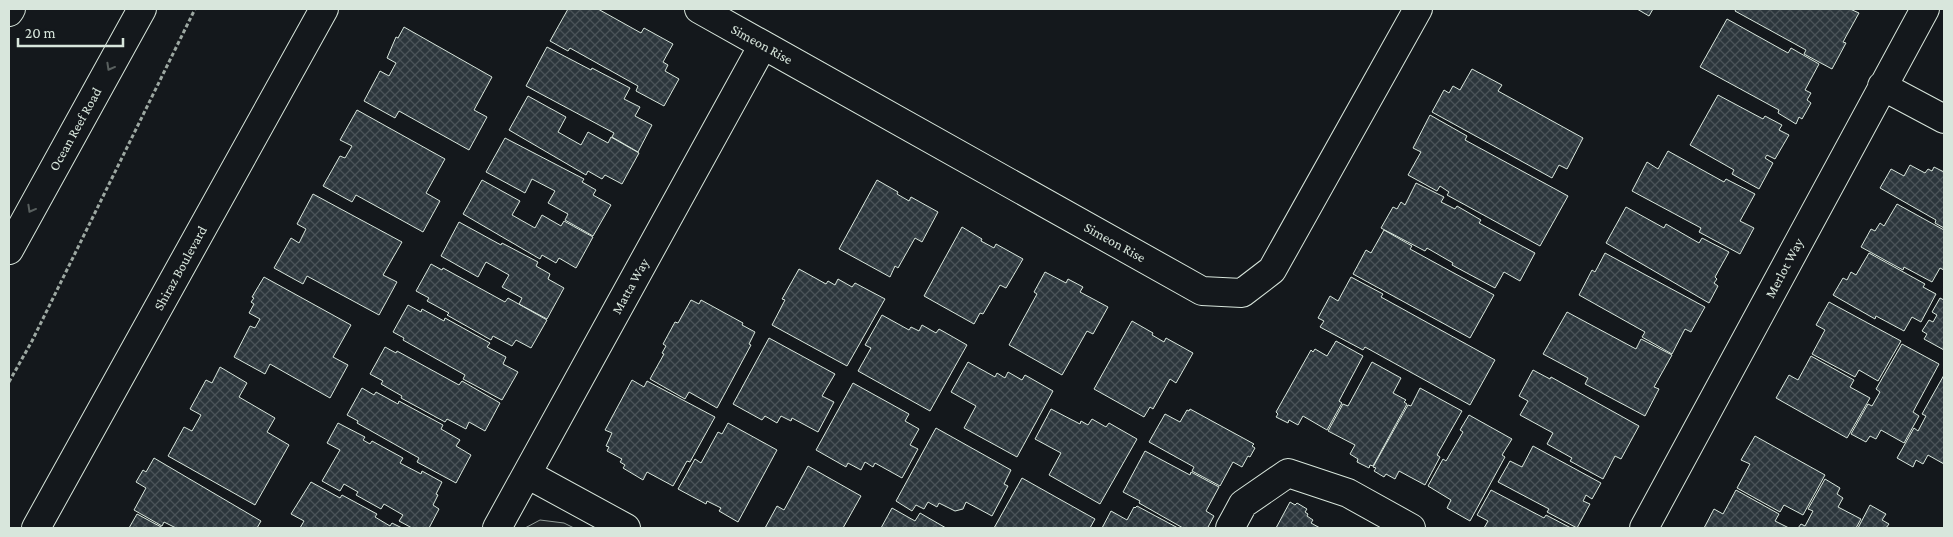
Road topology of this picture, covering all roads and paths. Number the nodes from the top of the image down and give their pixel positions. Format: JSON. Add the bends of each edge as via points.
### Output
{"nodes":[{"id":1,"x":11,"y":9,"type":"edge"},
{"id":2,"x":142,"y":9,"type":"edge"},
{"id":3,"x":195,"y":9,"type":"edge"},
{"id":4,"x":324,"y":9,"type":"edge"},
{"id":5,"x":699,"y":9,"type":"edge"},
{"id":6,"x":1418,"y":9,"type":"edge"},
{"id":7,"x":1925,"y":9,"type":"edge"},
{"id":8,"x":9,"y":12,"type":"edge"},
{"id":9,"x":763,"y":45,"type":"junction"},
{"id":10,"x":1882,"y":86,"type":"junction"},
{"id":11,"x":1944,"y":119,"type":"edge"},
{"id":12,"x":9,"y":250,"type":"edge"},
{"id":13,"x":9,"y":382,"type":"edge"},
{"id":14,"x":527,"y":474,"type":"junction"},
{"id":15,"x":36,"y":528,"type":"edge"},
{"id":16,"x":498,"y":528,"type":"edge"},
{"id":17,"x":626,"y":528,"type":"edge"},
{"id":18,"x":1230,"y":528,"type":"edge"},
{"id":19,"x":1411,"y":528,"type":"edge"},
{"id":20,"x":1644,"y":528,"type":"edge"}],
"edges":[{"from":1,"to":8,"type":"street"},
{"from":2,"to":12,"type":"street","name":"Ocean Reef Road","one_way":true},
{"from":3,"to":13,"type":"path"},
{"from":4,"to":15,"type":"street","name":"Shiraz Boulevard"},
{"from":5,"to":9,"type":"street","name":"Simeon Rise"},
{"from":6,"to":9,"type":"street","name":"Simeon Rise","via":[[1272,270],[1242,292],[1202,291]]},
{"from":7,"to":10,"type":"street","name":"Merlot Way"},
{"from":9,"to":14,"type":"street","name":"Matta Way"},
{"from":10,"to":11,"type":"street"},
{"from":10,"to":20,"type":"street","name":"Merlot Way"},
{"from":14,"to":16,"type":"street","name":"Matta Way"},
{"from":14,"to":17,"type":"street"},
{"from":18,"to":19,"type":"street","via":[[1243,504],[1288,473],[1348,493]]}]}
